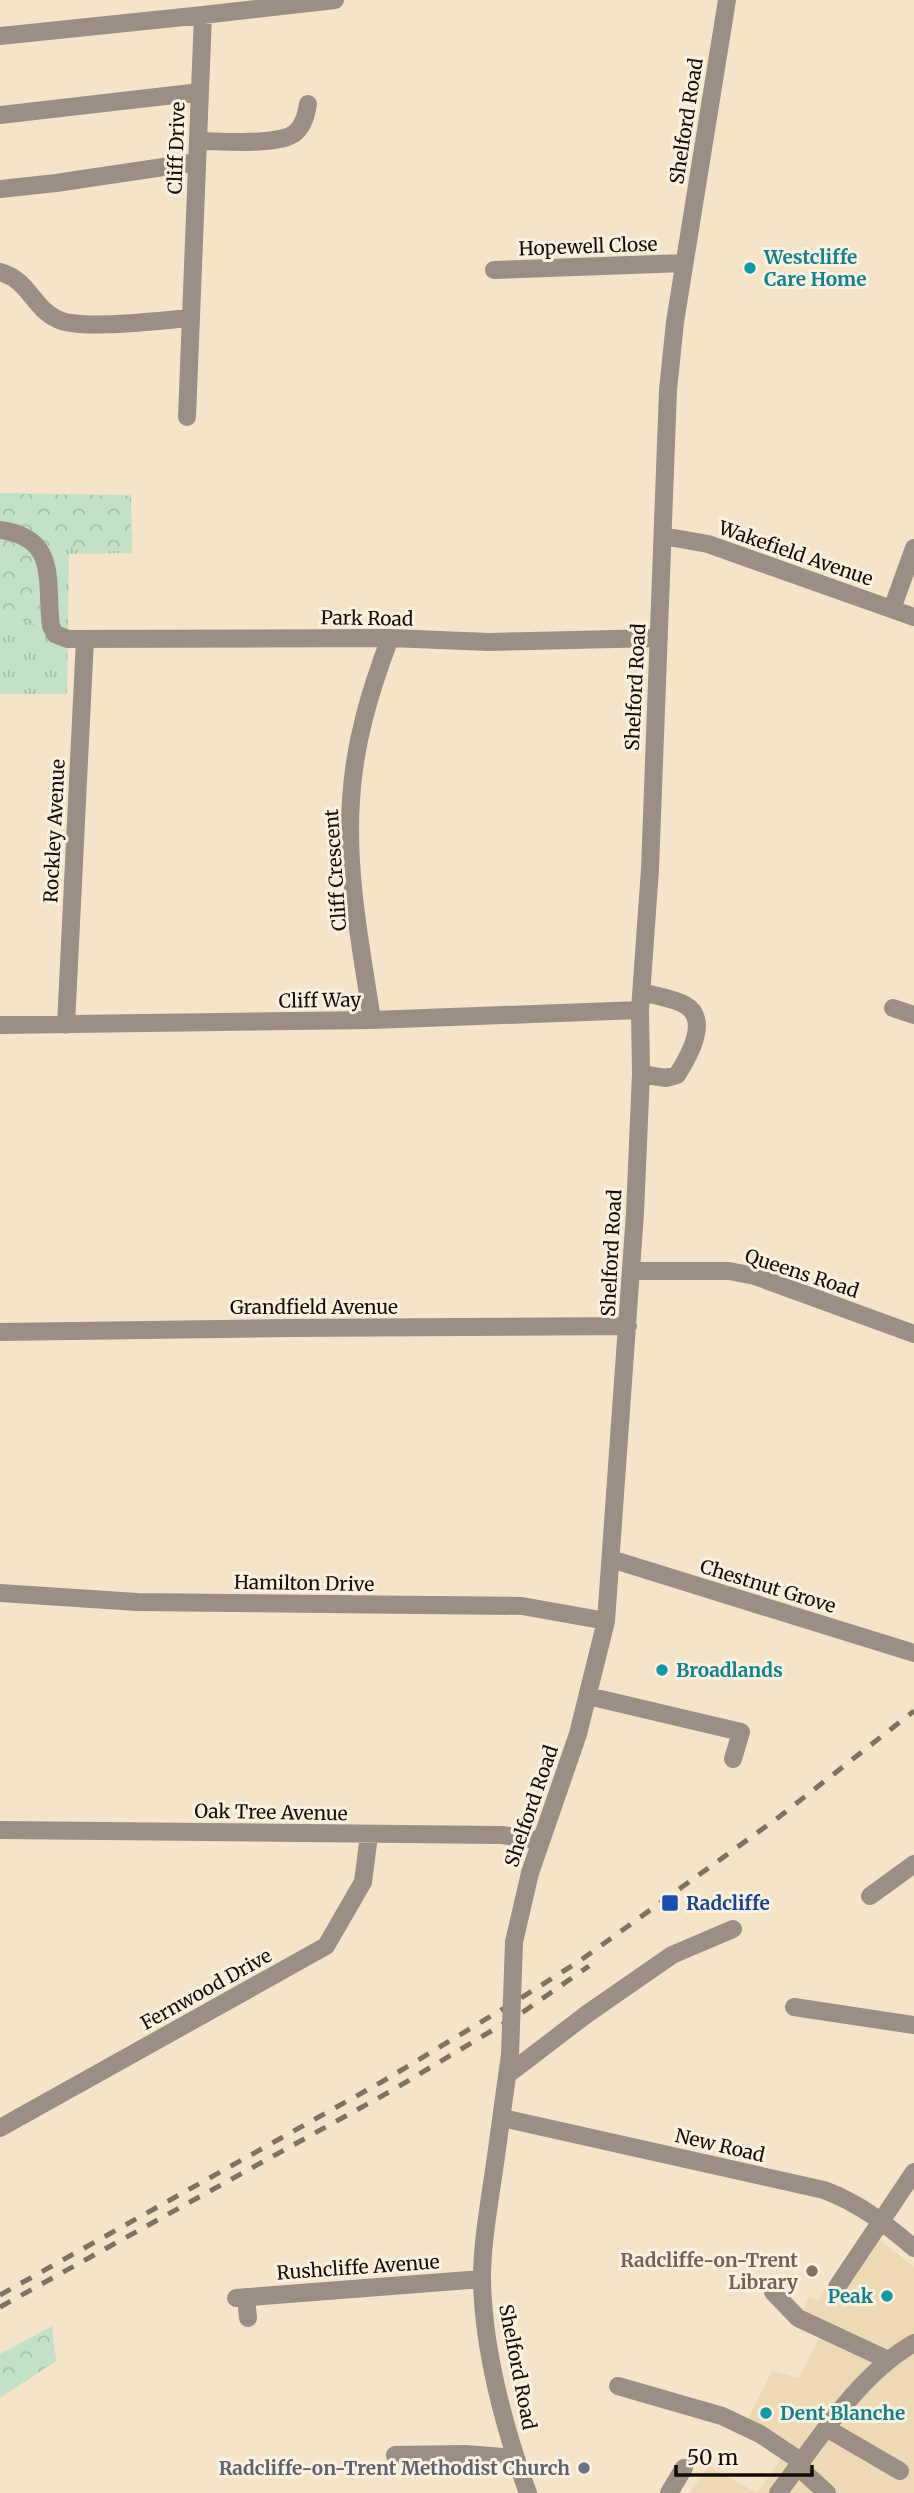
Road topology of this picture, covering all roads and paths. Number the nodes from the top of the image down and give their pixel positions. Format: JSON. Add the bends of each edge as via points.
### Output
{"nodes":[{"id":1,"x":335,"y":0,"type":"edge"},
{"id":2,"x":727,"y":0,"type":"edge"},
{"id":3,"x":261,"y":4,"type":"edge"},
{"id":4,"x":202,"y":15,"type":"junction"},
{"id":5,"x":0,"y":36,"type":"edge"},
{"id":6,"x":200,"y":92,"type":"junction"},
{"id":7,"x":308,"y":104,"type":"dead end"},
{"id":8,"x":0,"y":115,"type":"edge"},
{"id":9,"x":198,"y":141,"type":"junction"},
{"id":10,"x":197,"y":162,"type":"junction"},
{"id":11,"x":0,"y":189,"type":"edge"},
{"id":12,"x":684,"y":263,"type":"junction"},
{"id":13,"x":494,"y":270,"type":"dead end"},
{"id":14,"x":0,"y":272,"type":"edge"},
{"id":15,"x":191,"y":318,"type":"junction"},
{"id":16,"x":187,"y":417,"type":"dead end"},
{"id":17,"x":0,"y":530,"type":"edge"},
{"id":18,"x":663,"y":536,"type":"junction"},
{"id":19,"x":914,"y":548,"type":"edge"},
{"id":20,"x":892,"y":609,"type":"junction"},
{"id":21,"x":914,"y":617,"type":"edge"},
{"id":22,"x":390,"y":638,"type":"junction"},
{"id":23,"x":659,"y":638,"type":"junction"},
{"id":24,"x":79,"y":639,"type":"junction"},
{"id":25,"x":642,"y":992,"type":"junction"},
{"id":26,"x":893,"y":1008,"type":"dead end"},
{"id":27,"x":640,"y":1010,"type":"junction"},
{"id":28,"x":914,"y":1016,"type":"edge"},
{"id":29,"x":372,"y":1020,"type":"junction"},
{"id":30,"x":0,"y":1025,"type":"edge"},
{"id":31,"x":66,"y":1025,"type":"junction"},
{"id":32,"x":641,"y":1074,"type":"junction"},
{"id":33,"x":631,"y":1270,"type":"junction"},
{"id":34,"x":628,"y":1326,"type":"junction"},
{"id":35,"x":0,"y":1332,"type":"edge"},
{"id":36,"x":914,"y":1334,"type":"edge"},
{"id":37,"x":611,"y":1559,"type":"junction"},
{"id":38,"x":0,"y":1594,"type":"edge"},
{"id":39,"x":606,"y":1621,"type":"junction"},
{"id":40,"x":914,"y":1653,"type":"edge"},
{"id":41,"x":588,"y":1696,"type":"junction"},
{"id":42,"x":733,"y":1759,"type":"dead end"},
{"id":43,"x":0,"y":1830,"type":"edge"},
{"id":44,"x":369,"y":1835,"type":"junction"},
{"id":45,"x":541,"y":1841,"type":"junction"},
{"id":46,"x":914,"y":1864,"type":"edge"},
{"id":47,"x":870,"y":1896,"type":"dead end"},
{"id":48,"x":733,"y":1929,"type":"dead end"},
{"id":49,"x":794,"y":2007,"type":"dead end"},
{"id":50,"x":914,"y":2025,"type":"edge"},
{"id":51,"x":507,"y":2075,"type":"junction"},
{"id":52,"x":502,"y":2118,"type":"junction"},
{"id":53,"x":0,"y":2128,"type":"edge"},
{"id":54,"x":914,"y":2172,"type":"edge"},
{"id":55,"x":881,"y":2221,"type":"junction"},
{"id":56,"x":914,"y":2248,"type":"edge"},
{"id":57,"x":482,"y":2279,"type":"junction"},
{"id":58,"x":837,"y":2287,"type":"dead end"},
{"id":59,"x":773,"y":2292,"type":"dead end"},
{"id":60,"x":248,"y":2318,"type":"dead end"},
{"id":61,"x":914,"y":2343,"type":"edge"},
{"id":62,"x":888,"y":2360,"type":"junction"},
{"id":63,"x":618,"y":2386,"type":"dead end"},
{"id":64,"x":828,"y":2429,"type":"junction"},
{"id":65,"x":395,"y":2455,"type":"dead end"},
{"id":66,"x":515,"y":2458,"type":"junction"},
{"id":67,"x":800,"y":2464,"type":"junction"},
{"id":68,"x":684,"y":2468,"type":"dead end"},
{"id":69,"x":900,"y":2471,"type":"dead end"},
{"id":70,"x":528,"y":2493,"type":"edge"},
{"id":71,"x":668,"y":2493,"type":"edge"},
{"id":72,"x":778,"y":2493,"type":"edge"},
{"id":73,"x":827,"y":2493,"type":"edge"}],
"edges":[{"from":1,"to":3,"type":"street"},
{"from":2,"to":12,"type":"street","name":"Shelford Road"},
{"from":3,"to":4,"type":"street"},
{"from":4,"to":5,"type":"street"},
{"from":4,"to":6,"type":"street","name":"Cliff Drive"},
{"from":6,"to":8,"type":"street"},
{"from":6,"to":9,"type":"street","name":"Cliff Drive"},
{"from":7,"to":9,"type":"street","via":[[304,122],[294,134],[277,140]]},
{"from":9,"to":10,"type":"street","name":"Cliff Drive"},
{"from":10,"to":11,"type":"street"},
{"from":10,"to":15,"type":"street","name":"Cliff Drive"},
{"from":12,"to":13,"type":"street","name":"Hopewell Close"},
{"from":12,"to":18,"type":"street","name":"Shelford Road","via":[[668,390]]},
{"from":14,"to":15,"type":"street","via":[[21,281],[57,320],[88,325]]},
{"from":15,"to":16,"type":"street","name":"Cliff Drive"},
{"from":17,"to":24,"type":"street","via":[[24,538],[44,557],[51,626],[55,634]]},
{"from":18,"to":20,"type":"street","name":"Wakefield Avenue","via":[[708,544]]},
{"from":18,"to":23,"type":"street","name":"Shelford Road"},
{"from":19,"to":20,"type":"street"},
{"from":20,"to":21,"type":"street","name":"Wakefield Avenue"},
{"from":22,"to":23,"type":"street","name":"Park Road","via":[[489,642]]},
{"from":22,"to":24,"type":"street","name":"Park Road"},
{"from":22,"to":29,"type":"street","name":"Cliff Crescent","via":[[368,701],[351,801],[353,891]]},
{"from":23,"to":25,"type":"street","name":"Shelford Road"},
{"from":24,"to":31,"type":"street","name":"Rockley Avenue"},
{"from":25,"to":27,"type":"street","name":"Shelford Road"},
{"from":25,"to":32,"type":"street","via":[[686,1005],[698,1026],[677,1075]]},
{"from":26,"to":28,"type":"street"},
{"from":27,"to":29,"type":"street","name":"Cliff Way"},
{"from":27,"to":32,"type":"street","name":"Shelford Road"},
{"from":29,"to":31,"type":"street","name":"Cliff Way"},
{"from":30,"to":31,"type":"street","name":"Cliff Way"},
{"from":32,"to":33,"type":"street","name":"Shelford Road"},
{"from":33,"to":34,"type":"street","name":"Shelford Road"},
{"from":33,"to":36,"type":"street","name":"Queens Road","via":[[729,1271],[755,1276]]},
{"from":34,"to":35,"type":"street","name":"Grandfield Avenue"},
{"from":34,"to":37,"type":"street","name":"Shelford Road"},
{"from":37,"to":39,"type":"street","name":"Shelford Road"},
{"from":37,"to":40,"type":"street","name":"Chestnut Grove"},
{"from":38,"to":39,"type":"street","name":"Hamilton Drive","via":[[137,1602],[522,1606]]},
{"from":39,"to":41,"type":"street","name":"Shelford Road"},
{"from":41,"to":42,"type":"street","via":[[741,1732]]},
{"from":41,"to":45,"type":"street","name":"Shelford Road"},
{"from":43,"to":44,"type":"street","name":"Oak Tree Avenue"},
{"from":44,"to":45,"type":"street","name":"Oak Tree Avenue","via":[[502,1835]]},
{"from":44,"to":53,"type":"street","name":"Fernwood Drive","via":[[363,1882],[326,1946]]},
{"from":45,"to":51,"type":"street","name":"Shelford Road","bridge":true,"via":[[514,1942]]},
{"from":46,"to":47,"type":"street"},
{"from":48,"to":51,"type":"street","via":[[672,1955]]},
{"from":49,"to":50,"type":"street"},
{"from":51,"to":52,"type":"street","name":"Shelford Road"},
{"from":52,"to":55,"type":"street","name":"New Road","via":[[824,2190]]},
{"from":52,"to":57,"type":"street","name":"Shelford Road"},
{"from":54,"to":55,"type":"street"},
{"from":55,"to":56,"type":"street","name":"New Road"},
{"from":55,"to":58,"type":"street"},
{"from":57,"to":60,"type":"street","name":"Rushcliffe Avenue","via":[[241,2297]]},
{"from":57,"to":66,"type":"street","name":"Shelford Road","via":[[493,2364]]},
{"from":59,"to":62,"type":"street","via":[[798,2318]]},
{"from":61,"to":62,"type":"street"},
{"from":62,"to":64,"type":"street"},
{"from":63,"to":67,"type":"street","via":[[722,2416],[768,2438]]},
{"from":64,"to":67,"type":"street"},
{"from":64,"to":69,"type":"street"},
{"from":65,"to":66,"type":"street"},
{"from":66,"to":70,"type":"street","name":"Shelford Road"},
{"from":67,"to":72,"type":"street"},
{"from":67,"to":73,"type":"street"},
{"from":68,"to":71,"type":"street"}]}
